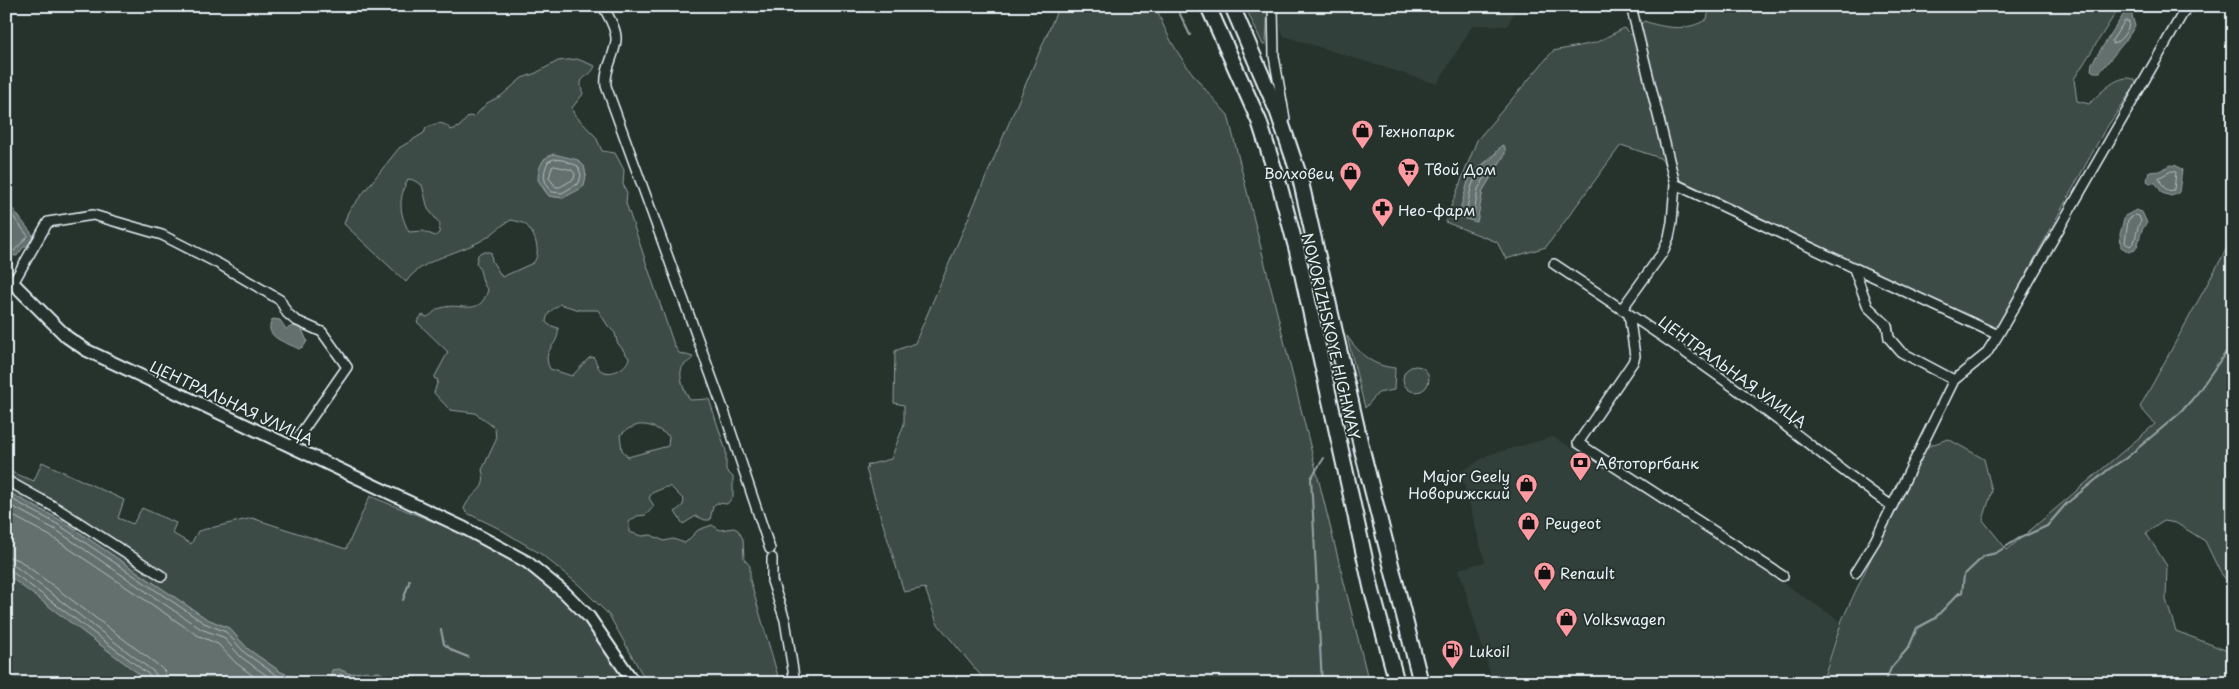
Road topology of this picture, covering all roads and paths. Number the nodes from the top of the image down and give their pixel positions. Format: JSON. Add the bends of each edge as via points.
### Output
{"nodes":[{"id":1,"x":603,"y":6,"type":"edge"},
{"id":2,"x":1208,"y":6,"type":"edge"},
{"id":3,"x":1232,"y":6,"type":"edge"},
{"id":4,"x":1273,"y":6,"type":"edge"},
{"id":5,"x":1631,"y":6,"type":"edge"},
{"id":6,"x":2187,"y":6,"type":"edge"},
{"id":7,"x":1291,"y":151,"type":"junction"},
{"id":8,"x":1675,"y":184,"type":"junction"},
{"id":9,"x":1554,"y":264,"type":"dead end"},
{"id":10,"x":1854,"y":269,"type":"junction"},
{"id":11,"x":9,"y":279,"type":"edge"},
{"id":12,"x":1626,"y":312,"type":"junction"},
{"id":13,"x":1998,"y":335,"type":"junction"},
{"id":14,"x":1954,"y":380,"type":"junction"},
{"id":15,"x":292,"y":446,"type":"junction"},
{"id":16,"x":6,"y":480,"type":"edge"},
{"id":17,"x":1892,"y":506,"type":"junction"},
{"id":18,"x":1855,"y":573,"type":"dead end"},
{"id":19,"x":162,"y":576,"type":"dead end"},
{"id":20,"x":1783,"y":576,"type":"dead end"},
{"id":21,"x":634,"y":683,"type":"edge"},
{"id":22,"x":795,"y":683,"type":"edge"},
{"id":23,"x":1397,"y":683,"type":"edge"},
{"id":24,"x":1422,"y":683,"type":"edge"}],
"edges":[{"from":1,"to":22,"type":"street","via":[[616,40],[605,78],[606,86],[725,414],[771,553],[772,581],[785,620]]},
{"from":2,"to":23,"type":"highway","name":"NOVORIZHSKOYE HIGHWAY","via":[[1259,121],[1280,187],[1372,591]]},
{"from":3,"to":7,"type":"highway","name":"NOVORIZHSKOYE HIGHWAY","via":[[1261,70]]},
{"from":4,"to":7,"type":"street","via":[[1274,56]]},
{"from":5,"to":8,"type":"street"},
{"from":6,"to":13,"type":"street"},
{"from":7,"to":24,"type":"highway","name":"NOVORIZHSKOYE HIGHWAY","via":[[1314,237],[1362,450]]},
{"from":8,"to":10,"type":"street"},
{"from":8,"to":12,"type":"street","via":[[1670,229],[1663,252]]},
{"from":9,"to":12,"type":"street","name":"ЦЕНТРАЛЬНАЯ УЛИЦА"},
{"from":10,"to":13,"type":"street"},
{"from":10,"to":14,"type":"street","via":[[1868,307],[1887,325],[1889,338],[1901,352]]},
{"from":11,"to":15,"type":"main road","name":"ЦЕНТРАЛЬНАЯ УЛИЦА","via":[[67,337],[86,350]]},
{"from":11,"to":15,"type":"street","via":[[48,222],[93,215],[162,235],[265,291],[280,300],[295,320],[322,332],[347,367]]},
{"from":12,"to":17,"type":"street","name":"ЦЕНТРАЛЬНАЯ УЛИЦА","via":[[1767,411],[1857,483]]},
{"from":12,"to":20,"type":"street","via":[[1635,356],[1633,362],[1578,443]]},
{"from":13,"to":14,"type":"street","via":[[1986,354]]},
{"from":14,"to":17,"type":"street"},
{"from":15,"to":21,"type":"main road","name":"ЦЕНТРАЛЬНАЯ УЛИЦА","via":[[464,528],[527,562],[565,592],[603,635]]},
{"from":16,"to":19,"type":"street"},
{"from":17,"to":18,"type":"street"}]}
